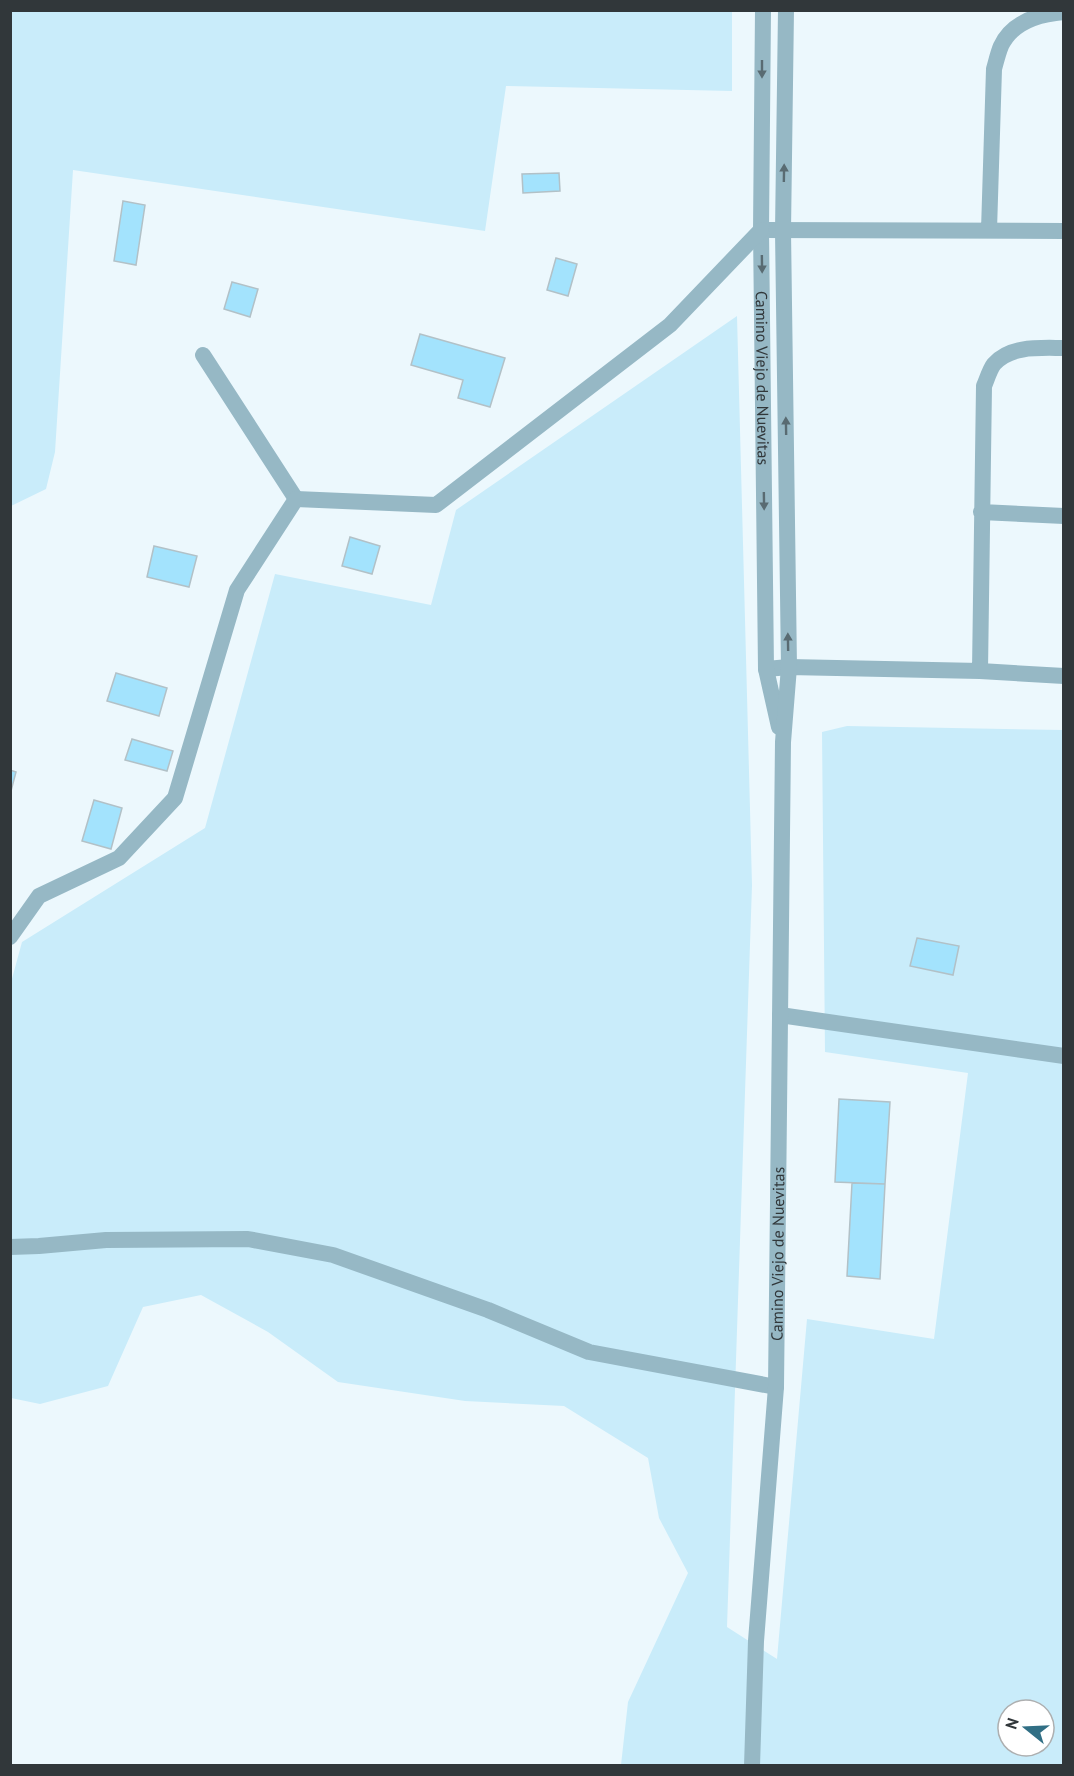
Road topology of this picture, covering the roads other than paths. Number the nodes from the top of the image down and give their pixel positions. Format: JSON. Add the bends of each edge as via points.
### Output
{"nodes":[{"id":1,"x":763,"y":10,"type":"edge"},
{"id":2,"x":786,"y":10,"type":"edge"},
{"id":3,"x":1064,"y":12,"type":"edge"},
{"id":4,"x":761,"y":230,"type":"junction"},
{"id":5,"x":989,"y":230,"type":"junction"},
{"id":6,"x":783,"y":231,"type":"junction"},
{"id":7,"x":1064,"y":231,"type":"edge"},
{"id":8,"x":1064,"y":348,"type":"edge"},
{"id":9,"x":203,"y":355,"type":"dead end"},
{"id":10,"x":296,"y":499,"type":"junction"},
{"id":11,"x":981,"y":512,"type":"junction"},
{"id":12,"x":1064,"y":516,"type":"edge"},
{"id":13,"x":789,"y":667,"type":"junction"},
{"id":14,"x":766,"y":669,"type":"junction"},
{"id":15,"x":980,"y":671,"type":"junction"},
{"id":16,"x":1064,"y":676,"type":"edge"},
{"id":17,"x":783,"y":742,"type":"junction"},
{"id":18,"x":10,"y":937,"type":"edge"},
{"id":19,"x":780,"y":1015,"type":"junction"},
{"id":20,"x":1064,"y":1056,"type":"edge"},
{"id":21,"x":10,"y":1247,"type":"edge"},
{"id":22,"x":776,"y":1387,"type":"junction"},
{"id":23,"x":752,"y":1766,"type":"edge"}],
"edges":[{"from":1,"to":4,"type":"street","name":"Camino Viejo de Nuevitas","one_way":true},
{"from":6,"to":2,"type":"street","name":"Camino Viejo de Nuevitas","one_way":true},
{"from":3,"to":5,"type":"street","via":[[1042,14],[1017,26],[1001,45],[994,69]]},
{"from":4,"to":6,"type":"street"},
{"from":4,"to":10,"type":"street","via":[[670,325],[436,505]]},
{"from":4,"to":14,"type":"street","name":"Camino Viejo de Nuevitas","one_way":true},
{"from":5,"to":6,"type":"street"},
{"from":5,"to":7,"type":"street"},
{"from":13,"to":6,"type":"street","name":"Camino Viejo de Nuevitas","one_way":true},
{"from":8,"to":11,"type":"street","via":[[1035,347],[1012,352],[994,364],[984,386]]},
{"from":9,"to":10,"type":"street"},
{"from":10,"to":18,"type":"street","via":[[237,590],[175,798],[120,858],[39,896]]},
{"from":11,"to":12,"type":"street"},
{"from":11,"to":15,"type":"street"},
{"from":13,"to":14,"type":"street"},
{"from":13,"to":15,"type":"street"},
{"from":13,"to":17,"type":"street","name":"Camino Viejo de Nuevitas"},
{"from":14,"to":17,"type":"street","name":"Camino Viejo de Nuevitas"},
{"from":15,"to":16,"type":"street"},
{"from":17,"to":19,"type":"street","name":"Camino Viejo de Nuevitas"},
{"from":19,"to":20,"type":"street"},
{"from":19,"to":22,"type":"street","name":"Camino Viejo de Nuevitas"},
{"from":21,"to":22,"type":"street","via":[[106,1240],[248,1239],[333,1256],[488,1310],[589,1352]]},
{"from":22,"to":23,"type":"street","name":"Camino Viejo de Nuevitas","via":[[756,1641]]}]}
